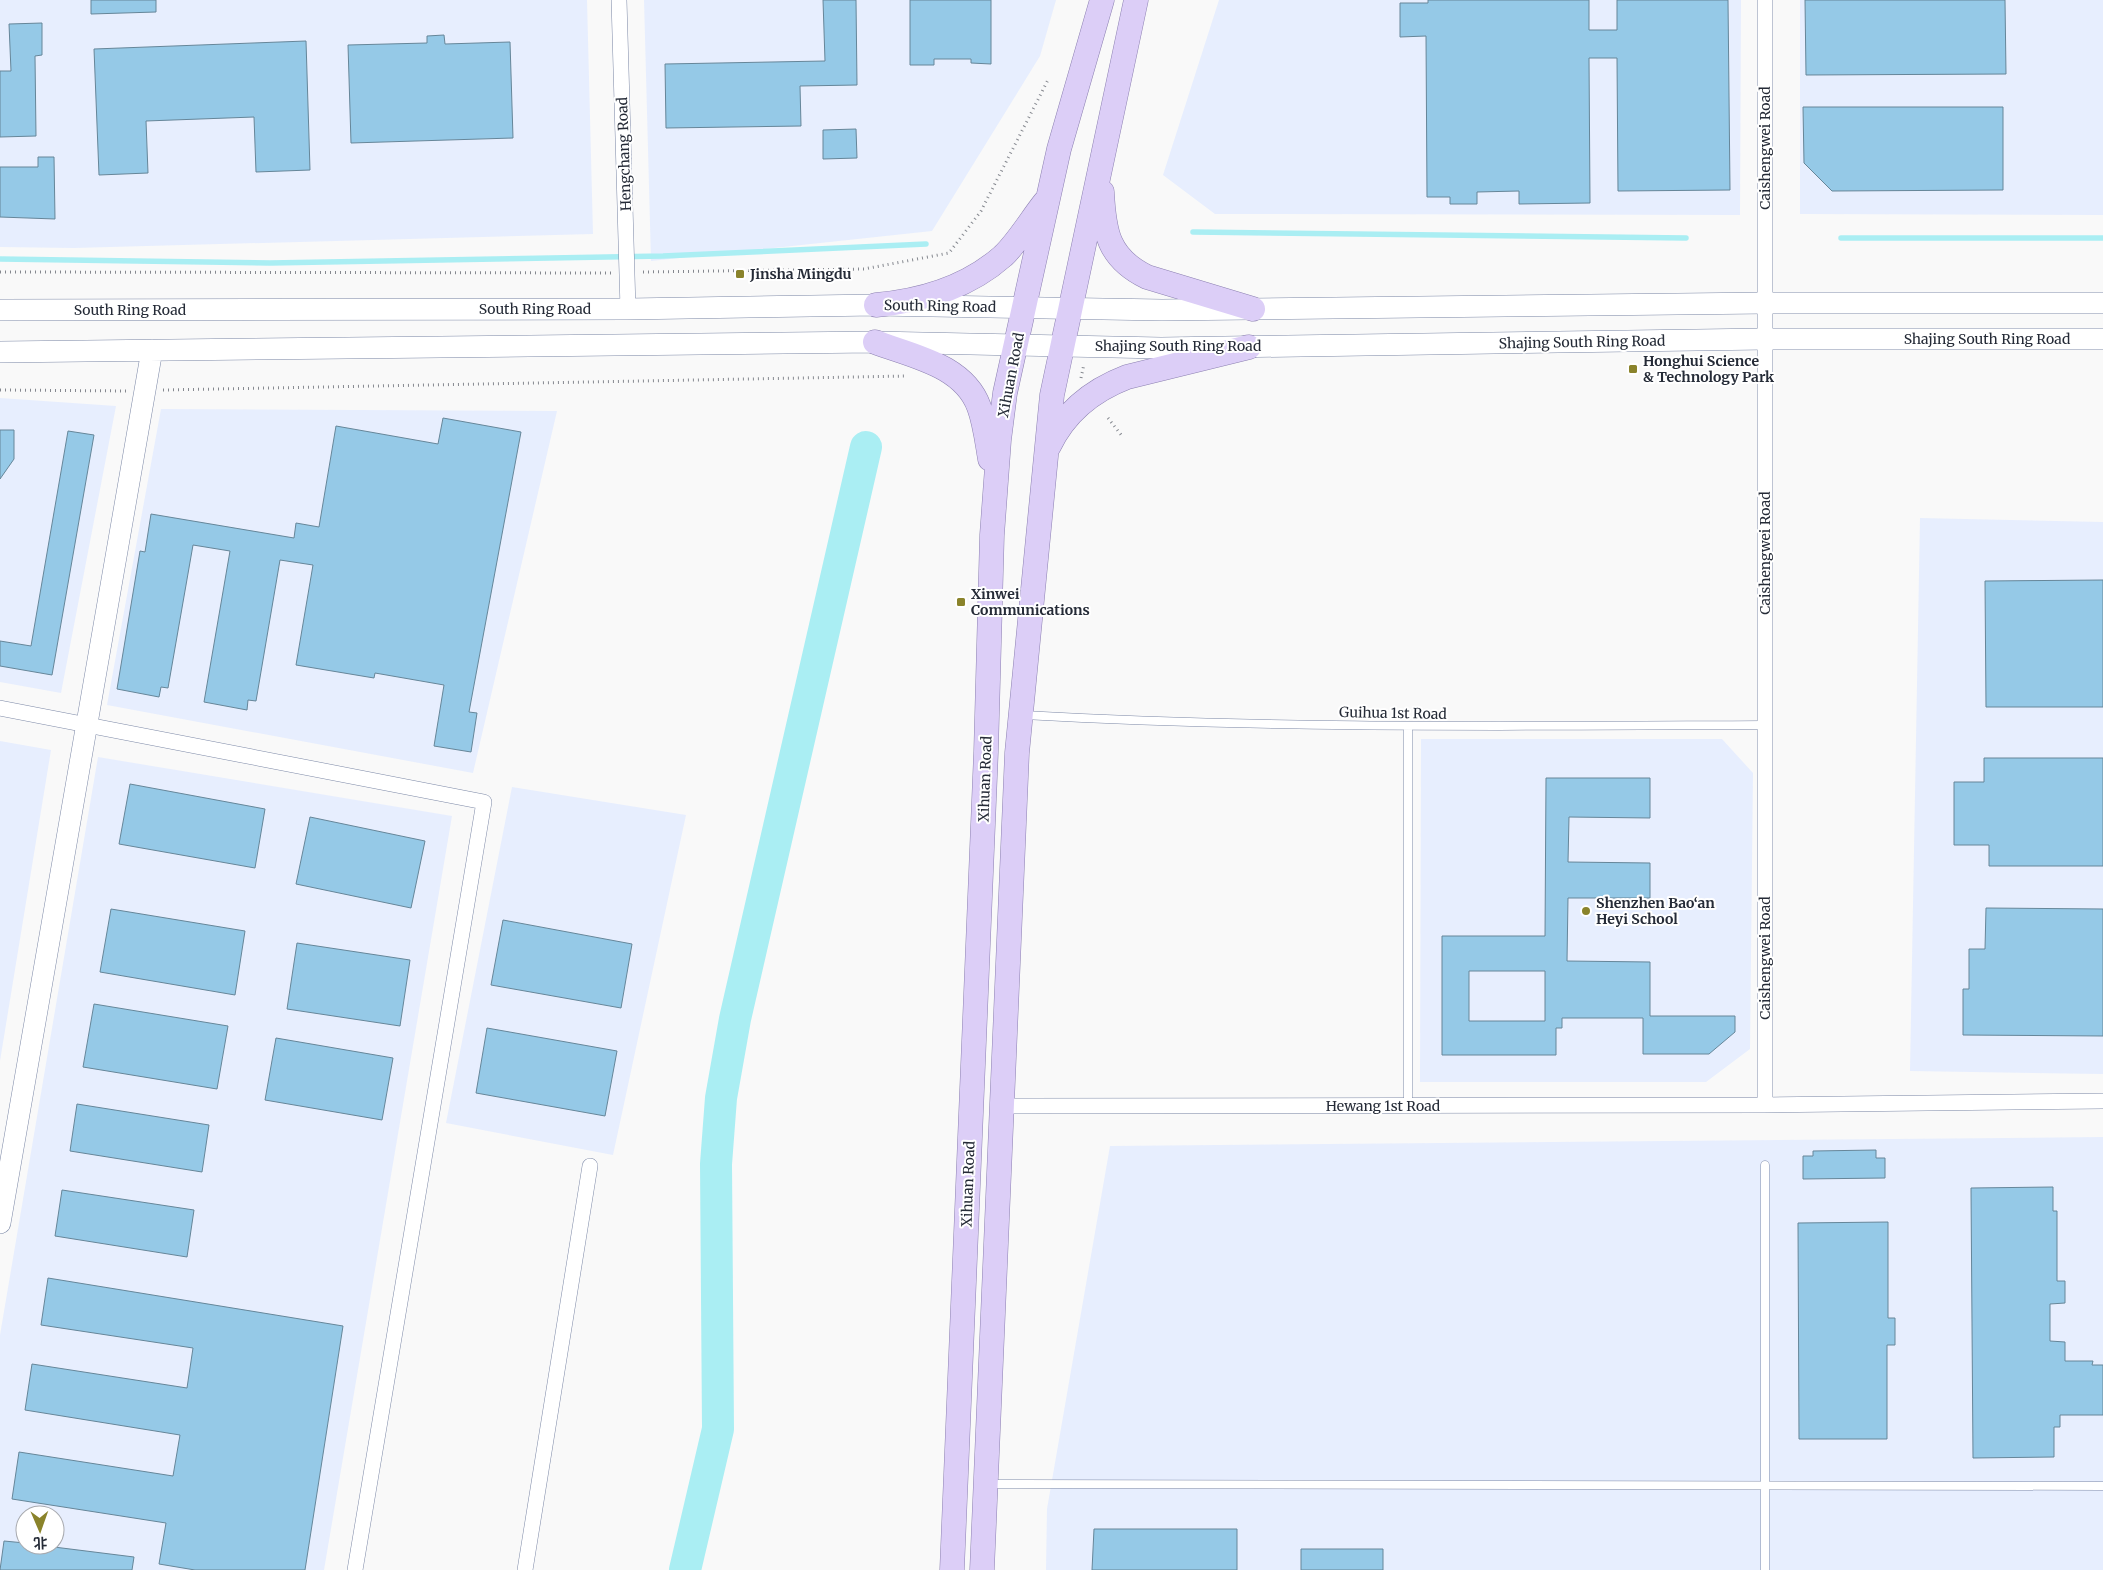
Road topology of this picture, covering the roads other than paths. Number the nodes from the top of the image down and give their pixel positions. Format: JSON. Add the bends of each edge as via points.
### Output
{"nodes":[{"id":1,"x":620,"y":0,"type":"edge"},
{"id":2,"x":1102,"y":0,"type":"edge"},
{"id":3,"x":1136,"y":0,"type":"edge"},
{"id":4,"x":1765,"y":0,"type":"edge"},
{"id":5,"x":1101,"y":158,"type":"junction"},
{"id":6,"x":1049,"y":196,"type":"junction"},
{"id":7,"x":1765,"y":303,"type":"junction"},
{"id":8,"x":2103,"y":303,"type":"edge"},
{"id":9,"x":876,"y":305,"type":"junction"},
{"id":10,"x":1025,"y":308,"type":"junction"},
{"id":11,"x":628,"y":309,"type":"junction"},
{"id":12,"x":1070,"y":309,"type":"junction"},
{"id":13,"x":1253,"y":309,"type":"junction"},
{"id":14,"x":0,"y":310,"type":"edge"},
{"id":15,"x":1765,"y":339,"type":"junction"},
{"id":16,"x":2103,"y":339,"type":"edge"},
{"id":17,"x":875,"y":342,"type":"junction"},
{"id":18,"x":1016,"y":345,"type":"junction"},
{"id":19,"x":1062,"y":346,"type":"junction"},
{"id":20,"x":1249,"y":347,"type":"junction"},
{"id":21,"x":152,"y":350,"type":"junction"},
{"id":22,"x":0,"y":352,"type":"edge"},
{"id":23,"x":1047,"y":452,"type":"junction"},
{"id":24,"x":995,"y":488,"type":"junction"},
{"id":25,"x":0,"y":708,"type":"edge"},
{"id":26,"x":1021,"y":715,"type":"junction"},
{"id":27,"x":87,"y":725,"type":"junction"},
{"id":28,"x":1765,"y":725,"type":"junction"},
{"id":29,"x":1408,"y":726,"type":"junction"},
{"id":30,"x":2103,"y":1101,"type":"edge"},
{"id":31,"x":1002,"y":1106,"type":"junction"},
{"id":32,"x":1408,"y":1106,"type":"junction"},
{"id":33,"x":1765,"y":1106,"type":"junction"},
{"id":34,"x":1765,"y":1165,"type":"dead end"},
{"id":35,"x":590,"y":1166,"type":"dead end"},
{"id":36,"x":0,"y":1223,"type":"edge"},
{"id":37,"x":986,"y":1484,"type":"junction"},
{"id":38,"x":1765,"y":1486,"type":"junction"},
{"id":39,"x":2103,"y":1486,"type":"edge"},
{"id":40,"x":355,"y":1570,"type":"edge"},
{"id":41,"x":525,"y":1570,"type":"edge"},
{"id":42,"x":952,"y":1570,"type":"edge"},
{"id":43,"x":982,"y":1570,"type":"edge"},
{"id":44,"x":1765,"y":1570,"type":"edge"}],
"edges":[{"from":1,"to":11,"type":"street","name":"Hengchang Road"},
{"from":2,"to":6,"type":"main road","name":"Xihuan Road"},
{"from":3,"to":5,"type":"main road"},
{"from":4,"to":7,"type":"street","name":"Caishengwei Road"},
{"from":5,"to":12,"type":"main road"},
{"from":5,"to":13,"type":"main road","via":[[1106,233],[1122,260],[1147,277]]},
{"from":6,"to":9,"type":"main road","via":[[1004,255],[973,277],[917,299]]},
{"from":6,"to":10,"type":"main road","name":"Xihuan Road"},
{"from":7,"to":8,"type":"main road"},
{"from":7,"to":13,"type":"main road"},
{"from":7,"to":15,"type":"street","name":"Caishengwei Road"},
{"from":9,"to":10,"type":"main road","name":"South Ring Road"},
{"from":9,"to":11,"type":"main road","name":"South Ring Road"},
{"from":10,"to":12,"type":"main road","name":"South Ring Road"},
{"from":10,"to":18,"type":"main road","name":"Xihuan Road"},
{"from":11,"to":14,"type":"main road","name":"South Ring Road"},
{"from":12,"to":13,"type":"main road"},
{"from":12,"to":19,"type":"main road"},
{"from":15,"to":16,"type":"main road","name":"Shajing South Ring Road"},
{"from":15,"to":20,"type":"main road","name":"Shajing South Ring Road"},
{"from":15,"to":28,"type":"street","name":"Caishengwei Road"},
{"from":17,"to":18,"type":"main road"},
{"from":17,"to":21,"type":"main road"},
{"from":17,"to":24,"type":"main road","via":[[946,369],[972,392],[980,407]]},
{"from":18,"to":19,"type":"main road"},
{"from":18,"to":24,"type":"main road","name":"Xihuan Road","via":[[1005,393]]},
{"from":19,"to":20,"type":"main road","name":"Shajing South Ring Road"},
{"from":19,"to":23,"type":"main road","via":[[1052,395]]},
{"from":20,"to":23,"type":"main road","via":[[1110,383],[1071,413]]},
{"from":21,"to":22,"type":"main road"},
{"from":21,"to":27,"type":"main road"},
{"from":23,"to":26,"type":"main road"},
{"from":24,"to":42,"type":"main road","name":"Xihuan Road"},
{"from":25,"to":27,"type":"street"},
{"from":26,"to":29,"type":"lane","name":"Guihua 1st Road"},
{"from":26,"to":31,"type":"main road"},
{"from":27,"to":36,"type":"main road"},
{"from":27,"to":40,"type":"street","via":[[484,802]]},
{"from":28,"to":29,"type":"lane","name":"Guihua 1st Road"},
{"from":28,"to":33,"type":"street","name":"Caishengwei Road"},
{"from":29,"to":32,"type":"lane"},
{"from":30,"to":33,"type":"street","name":"Hewang 1st Road"},
{"from":31,"to":32,"type":"street","name":"Hewang 1st Road"},
{"from":31,"to":37,"type":"main road"},
{"from":32,"to":33,"type":"street","name":"Hewang 1st Road"},
{"from":34,"to":38,"type":"lane"},
{"from":35,"to":41,"type":"street"},
{"from":37,"to":38,"type":"lane"},
{"from":37,"to":43,"type":"main road"},
{"from":38,"to":39,"type":"lane"},
{"from":38,"to":44,"type":"lane"}]}
